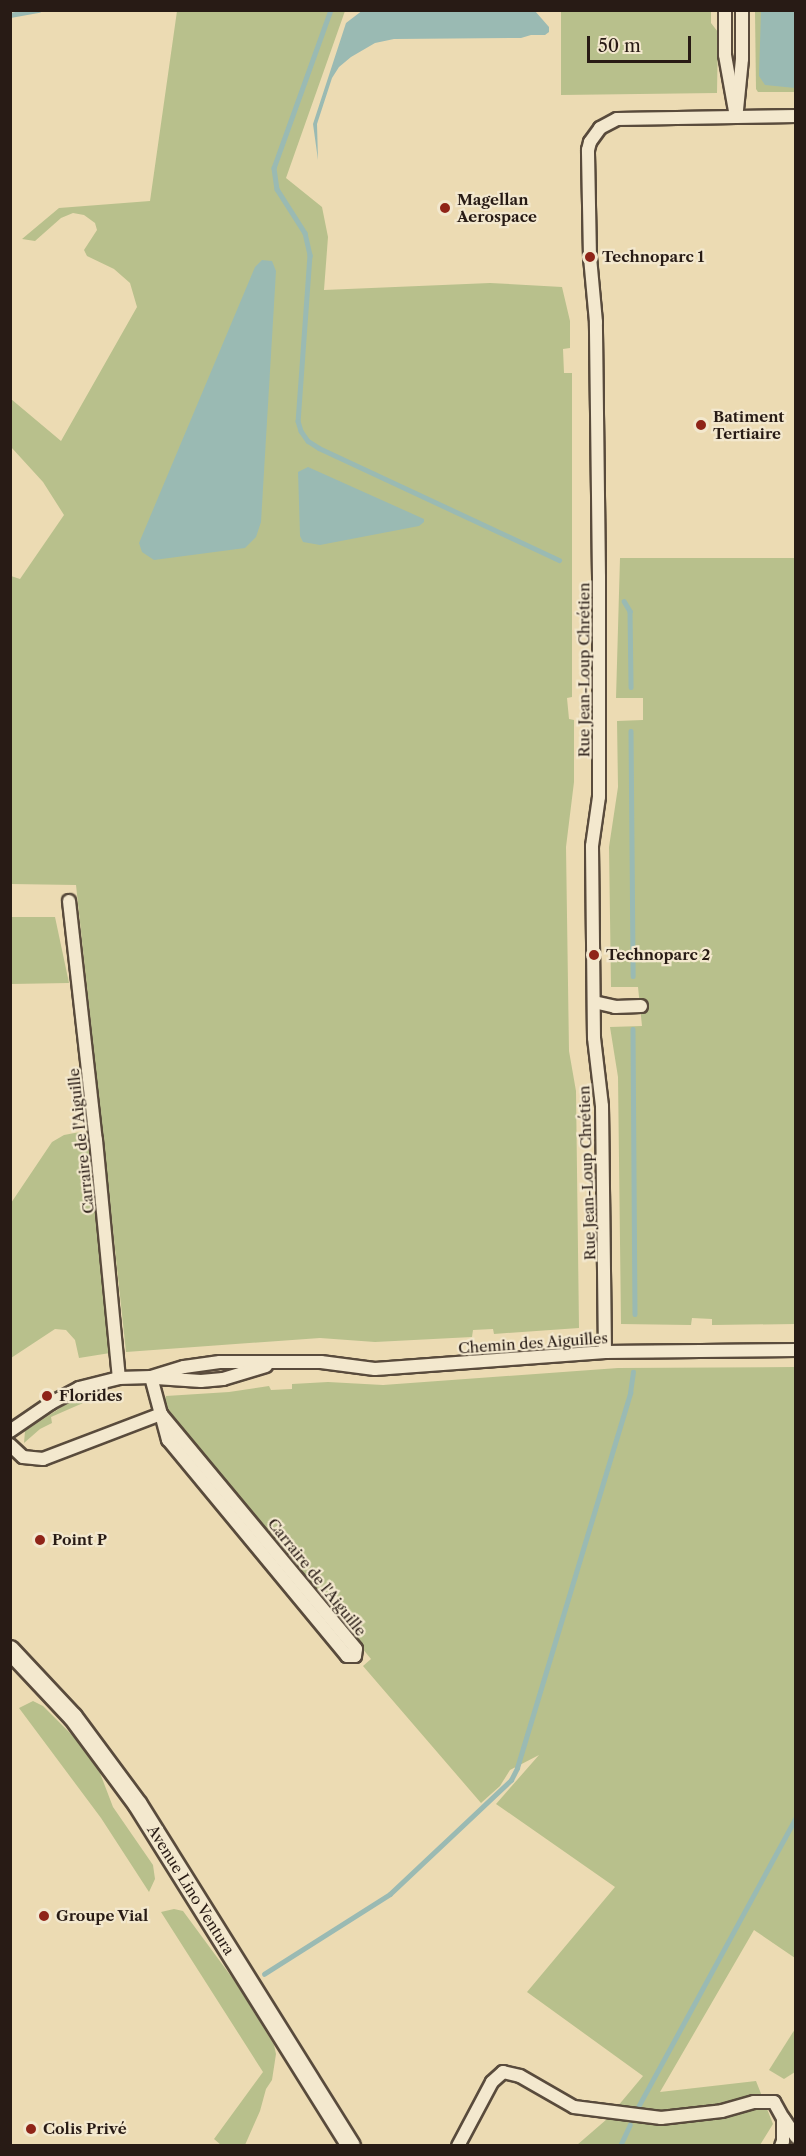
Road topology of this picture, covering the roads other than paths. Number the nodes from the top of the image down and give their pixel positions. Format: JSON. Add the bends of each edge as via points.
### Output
{"nodes":[{"id":1,"x":725,"y":10,"type":"edge"},
{"id":2,"x":742,"y":10,"type":"edge"},
{"id":3,"x":795,"y":116,"type":"edge"},
{"id":4,"x":736,"y":117,"type":"junction"},
{"id":5,"x":69,"y":901,"type":"dead end"},
{"id":6,"x":594,"y":1002,"type":"junction"},
{"id":7,"x":641,"y":1006,"type":"dead end"},
{"id":8,"x":795,"y":1350,"type":"edge"},
{"id":9,"x":605,"y":1352,"type":"junction"},
{"id":10,"x":273,"y":1364,"type":"junction"},
{"id":11,"x":151,"y":1377,"type":"junction"},
{"id":12,"x":119,"y":1378,"type":"junction"},
{"id":13,"x":161,"y":1414,"type":"junction"},
{"id":14,"x":10,"y":1431,"type":"edge"},
{"id":15,"x":10,"y":1445,"type":"edge"},
{"id":16,"x":10,"y":1650,"type":"edge"},
{"id":17,"x":783,"y":2118,"type":"junction"},
{"id":18,"x":795,"y":2137,"type":"edge"},
{"id":19,"x":351,"y":2145,"type":"edge"},
{"id":20,"x":458,"y":2145,"type":"edge"},
{"id":21,"x":781,"y":2145,"type":"edge"}],
"edges":[{"from":1,"to":4,"type":"street","via":[[725,56]]},
{"from":2,"to":4,"type":"street"},
{"from":3,"to":4,"type":"street","name":"Rue Jean-Loup Chrétien"},
{"from":4,"to":6,"type":"street","name":"Rue Jean-Loup Chrétien","via":[[617,119],[600,128],[588,150],[596,322],[599,578],[599,796],[592,846]]},
{"from":5,"to":12,"type":"street","name":"Carraire de l'Aiguille"},
{"from":6,"to":7,"type":"street","via":[[615,1007]]},
{"from":6,"to":9,"type":"street","name":"Rue Jean-Loup Chrétien","via":[[602,1106]]},
{"from":8,"to":9,"type":"street","name":"Chemin des Aiguilles"},
{"from":9,"to":10,"type":"street","name":"Chemin des Aiguilles","via":[[375,1369],[321,1362]]},
{"from":10,"to":11,"type":"street","name":"Chemin des Aiguilles","via":[[199,1364]]},
{"from":10,"to":11,"type":"street","name":"Chemin des Aiguilles","via":[[223,1379]]},
{"from":11,"to":12,"type":"street"},
{"from":11,"to":13,"type":"street","name":"Carraire de l'Aiguille"},
{"from":12,"to":14,"type":"street","via":[[79,1388]]},
{"from":13,"to":13,"type":"street","name":"Carraire de l'Aiguille","via":[[168,1440],[347,1656],[355,1656],[356,1649]]},
{"from":13,"to":15,"type":"street","via":[[43,1459],[24,1457]]},
{"from":16,"to":19,"type":"main road","name":"Avenue Lino Ventura","via":[[72,1717],[138,1805]]},
{"from":17,"to":18,"type":"street"},
{"from":17,"to":20,"type":"street","via":[[774,2103],[754,2102],[722,2111],[661,2118],[574,2107],[520,2076],[503,2072],[492,2082]]},
{"from":17,"to":21,"type":"street"}]}
